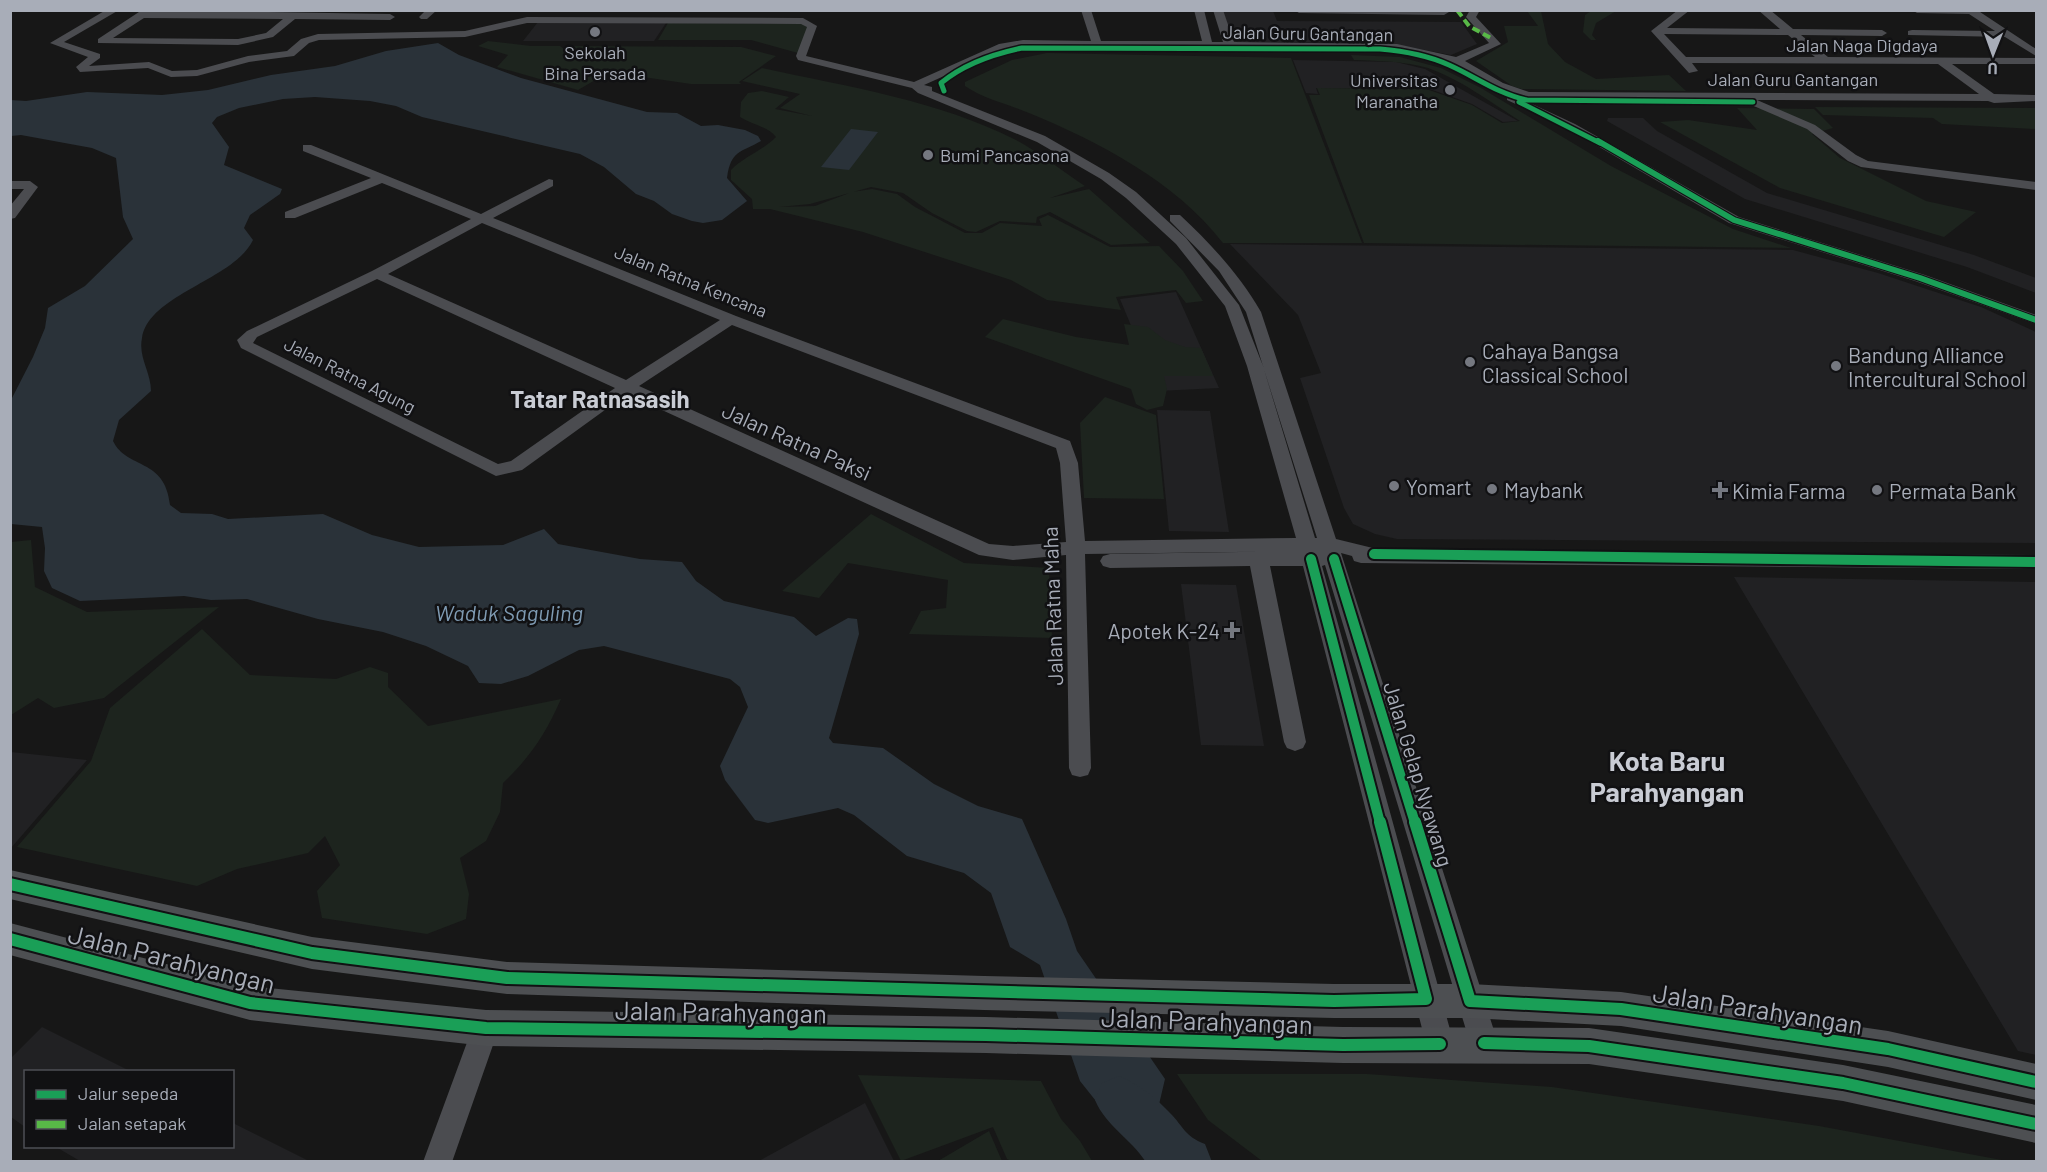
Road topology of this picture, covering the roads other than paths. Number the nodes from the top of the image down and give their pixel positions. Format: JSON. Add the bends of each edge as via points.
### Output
{"nodes":[{"id":1,"x":114,"y":10,"type":"edge"},
{"id":2,"x":1086,"y":10,"type":"edge"},
{"id":3,"x":1198,"y":10,"type":"edge"},
{"id":4,"x":1218,"y":10,"type":"edge"},
{"id":5,"x":1457,"y":10,"type":"edge"},
{"id":6,"x":1685,"y":10,"type":"edge"},
{"id":7,"x":1763,"y":10,"type":"edge"},
{"id":8,"x":1917,"y":10,"type":"edge"},
{"id":9,"x":1299,"y":11,"type":"edge"},
{"id":10,"x":1970,"y":11,"type":"edge"},
{"id":11,"x":1444,"y":12,"type":"edge"},
{"id":12,"x":1472,"y":12,"type":"edge"},
{"id":13,"x":145,"y":13,"type":"edge"},
{"id":14,"x":358,"y":14,"type":"edge"},
{"id":15,"x":293,"y":16,"type":"junction"},
{"id":16,"x":390,"y":17,"type":"dead end"},
{"id":17,"x":1656,"y":31,"type":"junction"},
{"id":18,"x":1790,"y":32,"type":"junction"},
{"id":19,"x":1882,"y":33,"type":"dead end"},
{"id":20,"x":1912,"y":33,"type":"dead end"},
{"id":21,"x":2006,"y":34,"type":"junction"},
{"id":22,"x":1490,"y":36,"type":"junction"},
{"id":23,"x":1097,"y":45,"type":"junction"},
{"id":24,"x":1209,"y":46,"type":"junction"},
{"id":25,"x":1230,"y":46,"type":"junction"},
{"id":26,"x":2037,"y":53,"type":"edge"},
{"id":27,"x":1687,"y":60,"type":"junction"},
{"id":28,"x":1826,"y":61,"type":"junction"},
{"id":29,"x":1928,"y":61,"type":"junction"},
{"id":30,"x":1941,"y":61,"type":"junction"},
{"id":31,"x":2037,"y":61,"type":"edge"},
{"id":32,"x":1453,"y":63,"type":"junction"},
{"id":33,"x":1695,"y":72,"type":"dead end"},
{"id":34,"x":918,"y":85,"type":"junction"},
{"id":35,"x":944,"y":91,"type":"junction"},
{"id":36,"x":1505,"y":95,"type":"junction"},
{"id":37,"x":1557,"y":98,"type":"junction"},
{"id":38,"x":2037,"y":99,"type":"edge"},
{"id":39,"x":1987,"y":101,"type":"junction"},
{"id":40,"x":1753,"y":102,"type":"junction"},
{"id":41,"x":2037,"y":104,"type":"edge"},
{"id":42,"x":1570,"y":126,"type":"junction"},
{"id":43,"x":307,"y":148,"type":"dead end"},
{"id":44,"x":382,"y":178,"type":"junction"},
{"id":45,"x":2000,"y":179,"type":"junction"},
{"id":46,"x":549,"y":183,"type":"dead end"},
{"id":47,"x":10,"y":185,"type":"edge"},
{"id":48,"x":2037,"y":186,"type":"edge"},
{"id":49,"x":2016,"y":198,"type":"dead end"},
{"id":50,"x":10,"y":215,"type":"edge"},
{"id":51,"x":290,"y":215,"type":"dead end"},
{"id":52,"x":483,"y":219,"type":"junction"},
{"id":53,"x":377,"y":274,"type":"junction"},
{"id":54,"x":731,"y":319,"type":"junction"},
{"id":55,"x":2037,"y":320,"type":"edge"},
{"id":56,"x":625,"y":388,"type":"junction"},
{"id":57,"x":1064,"y":445,"type":"joint"},
{"id":58,"x":1332,"y":551,"type":"junction"},
{"id":59,"x":1309,"y":552,"type":"junction"},
{"id":60,"x":1075,"y":555,"type":"junction"},
{"id":61,"x":1259,"y":561,"type":"junction"},
{"id":62,"x":2037,"y":562,"type":"edge"},
{"id":63,"x":1295,"y":742,"type":"dead end"},
{"id":64,"x":1080,"y":768,"type":"dead end"},
{"id":65,"x":10,"y":884,"type":"edge"},
{"id":66,"x":10,"y":939,"type":"edge"},
{"id":67,"x":1426,"y":999,"type":"junction"},
{"id":68,"x":1470,"y":1001,"type":"junction"},
{"id":69,"x":486,"y":1028,"type":"junction"},
{"id":70,"x":1484,"y":1043,"type":"junction"},
{"id":71,"x":1440,"y":1044,"type":"junction"},
{"id":72,"x":2037,"y":1082,"type":"edge"},
{"id":73,"x":2037,"y":1124,"type":"edge"},
{"id":74,"x":438,"y":1161,"type":"edge"}],
"edges":[{"from":1,"to":34,"type":"street","via":[[55,43],[96,56],[81,67],[84,70],[149,65],[171,74],[190,74],[248,59],[290,54],[305,41],[318,37],[465,34],[527,20],[803,21],[812,26],[802,58]]},
{"from":2,"to":23,"type":"street"},
{"from":3,"to":24,"type":"street"},
{"from":4,"to":25,"type":"street"},
{"from":5,"to":22,"type":"street","via":[[1469,26]]},
{"from":6,"to":17,"type":"street"},
{"from":7,"to":18,"type":"street"},
{"from":8,"to":10,"type":"street"},
{"from":9,"to":11,"type":"street"},
{"from":10,"to":21,"type":"street"},
{"from":12,"to":22,"type":"street","via":[[1479,28]]},
{"from":13,"to":15,"type":"street"},
{"from":13,"to":15,"type":"street","via":[[102,41],[238,42],[269,35]]},
{"from":14,"to":15,"type":"street"},
{"from":14,"to":16,"type":"street"},
{"from":17,"to":18,"type":"street"},
{"from":17,"to":27,"type":"street"},
{"from":18,"to":19,"type":"street"},
{"from":18,"to":28,"type":"street"},
{"from":20,"to":21,"type":"street"},
{"from":21,"to":26,"type":"street"},
{"from":22,"to":32,"type":"street","via":[[1496,44]]},
{"from":23,"to":24,"type":"street","name":"Jalan Guru Gantangan"},
{"from":23,"to":34,"type":"street","name":"Jalan Guru Gantangan","via":[[1023,43],[999,47]]},
{"from":23,"to":35,"type":"street","name":"Jalan Guru Gantangan","via":[[1009,51],[949,77],[941,83]]},
{"from":24,"to":25,"type":"street","name":"Jalan Guru Gantangan"},
{"from":25,"to":32,"type":"street","name":"Jalan Guru Gantangan","via":[[1399,51]]},
{"from":27,"to":28,"type":"street","name":"Jalan Naga Digdaya"},
{"from":27,"to":33,"type":"street"},
{"from":28,"to":29,"type":"street","name":"Jalan Naga Digdaya"},
{"from":29,"to":30,"type":"street","name":"Jalan Naga Digdaya"},
{"from":29,"to":39,"type":"street"},
{"from":30,"to":31,"type":"street","name":"Jalan Naga Digdaya"},
{"from":30,"to":39,"type":"street"},
{"from":32,"to":36,"type":"street","name":"Jalan Guru Gantangan"},
{"from":32,"to":37,"type":"street","name":"Jalan Guru Gantangan","via":[[1508,91]]},
{"from":34,"to":35,"type":"street","name":"Jalan Gelap Nyawang"},
{"from":34,"to":59,"type":"street","via":[[1041,139],[1105,176],[1181,241],[1215,281],[1232,304],[1242,329]]},
{"from":35,"to":58,"type":"street","name":"Jalan Gelap Nyawang","via":[[1033,126],[1118,172],[1191,233],[1234,278],[1251,302],[1261,328]]},
{"from":36,"to":37,"type":"street","name":"Jalan Guru Gantangan","via":[[1527,100]]},
{"from":36,"to":42,"type":"street"},
{"from":37,"to":39,"type":"street","name":"Jalan Guru Gantangan"},
{"from":37,"to":40,"type":"street","name":"Jalan Guru Gantangan"},
{"from":37,"to":42,"type":"street","via":[[1558,112]]},
{"from":38,"to":39,"type":"street","name":"Jalan Guru Gantangan"},
{"from":39,"to":40,"type":"street","name":"Jalan Guru Gantangan"},
{"from":39,"to":41,"type":"street","name":"Jalan Guru Gantangan"},
{"from":40,"to":45,"type":"street","via":[[1811,127],[1855,161]]},
{"from":42,"to":55,"type":"street","via":[[1734,220]]},
{"from":43,"to":44,"type":"street","name":"Jalan Ratna Kencana"},
{"from":44,"to":51,"type":"street"},
{"from":44,"to":52,"type":"street","name":"Jalan Ratna Kencana"},
{"from":45,"to":48,"type":"street"},
{"from":45,"to":49,"type":"street"},
{"from":46,"to":52,"type":"street","name":"Jalan Ratna Agung"},
{"from":47,"to":50,"type":"street","via":[[32,187]]},
{"from":52,"to":53,"type":"street","name":"Jalan Ratna Agung"},
{"from":52,"to":54,"type":"street","name":"Jalan Ratna Kencana"},
{"from":53,"to":56,"type":"street","name":"Jalan Ratna Paksi"},
{"from":53,"to":56,"type":"street","name":"Jalan Ratna Agung","via":[[252,334],[245,340],[246,345],[496,470],[516,466]]},
{"from":54,"to":56,"type":"street","name":"Jalan Ratna Agung"},
{"from":54,"to":57,"type":"street","name":"Jalan Ratna Kencana"},
{"from":56,"to":60,"type":"street","name":"Jalan Ratna Paksi","via":[[986,550]]},
{"from":57,"to":60,"type":"street","name":"Jalan Ratna Maha","via":[[1070,459]]},
{"from":58,"to":59,"type":"street"},
{"from":58,"to":62,"type":"street"},
{"from":58,"to":68,"type":"street","name":"Jalan Gelap Nyawang"},
{"from":59,"to":60,"type":"street"},
{"from":59,"to":61,"type":"street"},
{"from":59,"to":67,"type":"street"},
{"from":60,"to":61,"type":"street"},
{"from":60,"to":64,"type":"street","name":"Jalan Ratna Maha"},
{"from":61,"to":63,"type":"street"},
{"from":65,"to":67,"type":"main road","name":"Jalan Parahyangan","via":[[312,952],[507,978],[1241,999]]},
{"from":66,"to":69,"type":"main road","name":"Jalan Parahyangan","via":[[250,1003]]},
{"from":67,"to":68,"type":"main road","name":"Jalan Parahyangan"},
{"from":67,"to":71,"type":"street"},
{"from":68,"to":70,"type":"street"},
{"from":68,"to":72,"type":"main road","name":"Jalan Parahyangan","via":[[1621,1008],[1888,1049]]},
{"from":69,"to":71,"type":"main road","name":"Jalan Parahyangan"},
{"from":69,"to":74,"type":"street"},
{"from":70,"to":71,"type":"main road","name":"Jalan Parahyangan"},
{"from":70,"to":73,"type":"main road","name":"Jalan Parahyangan","via":[[1589,1046],[1808,1078]]}]}
